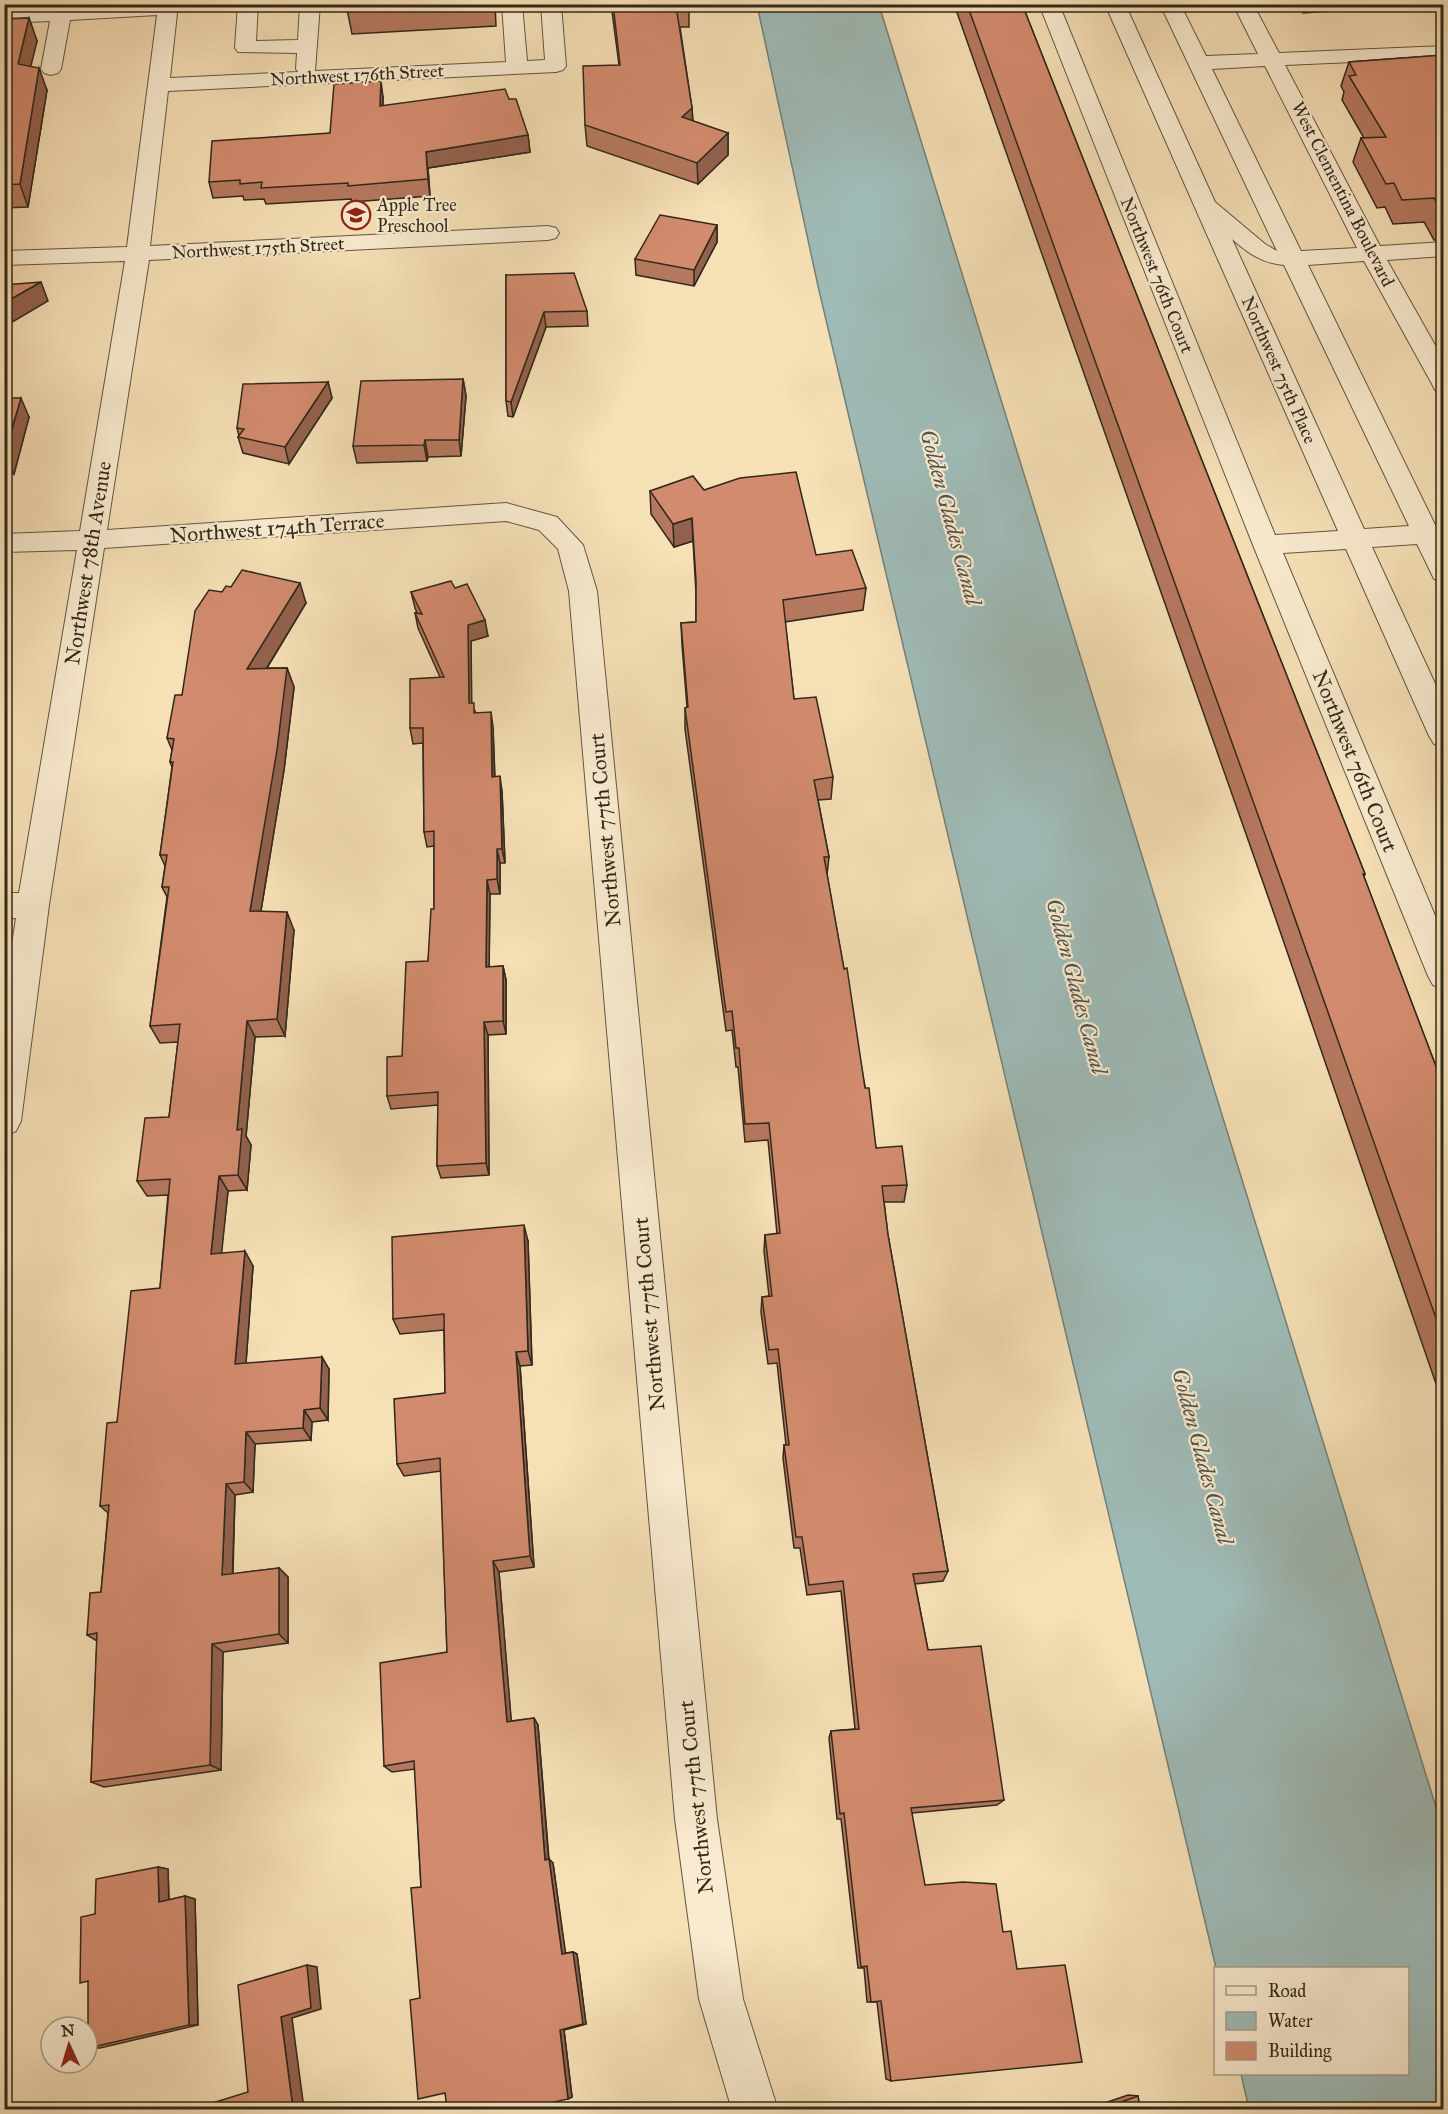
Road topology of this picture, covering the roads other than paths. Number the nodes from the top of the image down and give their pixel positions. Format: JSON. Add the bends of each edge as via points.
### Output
{"nodes":[{"id":1,"x":248,"y":4,"type":"edge"},
{"id":2,"x":310,"y":4,"type":"edge"},
{"id":3,"x":512,"y":4,"type":"edge"},
{"id":4,"x":551,"y":4,"type":"edge"},
{"id":5,"x":1049,"y":4,"type":"edge"},
{"id":6,"x":1115,"y":4,"type":"edge"},
{"id":7,"x":1170,"y":4,"type":"edge"},
{"id":8,"x":1243,"y":4,"type":"edge"},
{"id":9,"x":168,"y":6,"type":"edge"},
{"id":10,"x":62,"y":9,"type":"edge"},
{"id":11,"x":4,"y":17,"type":"edge"},
{"id":12,"x":308,"y":46,"type":"junction"},
{"id":13,"x":1443,"y":52,"type":"edge"},
{"id":14,"x":1272,"y":58,"type":"junction"},
{"id":15,"x":1198,"y":63,"type":"junction"},
{"id":16,"x":517,"y":68,"type":"junction"},
{"id":17,"x":51,"y":69,"type":"dead end"},
{"id":18,"x":305,"y":78,"type":"junction"},
{"id":19,"x":158,"y":85,"type":"junction"},
{"id":20,"x":1203,"y":200,"type":"junction"},
{"id":21,"x":548,"y":233,"type":"dead end"},
{"id":22,"x":1443,"y":249,"type":"edge"},
{"id":23,"x":138,"y":254,"type":"junction"},
{"id":24,"x":1372,"y":254,"type":"junction"},
{"id":25,"x":4,"y":258,"type":"edge"},
{"id":26,"x":1293,"y":259,"type":"junction"},
{"id":27,"x":1443,"y":384,"type":"edge"},
{"id":28,"x":548,"y":523,"type":"joint"},
{"id":29,"x":1425,"y":534,"type":"junction"},
{"id":30,"x":1355,"y":539,"type":"junction"},
{"id":31,"x":91,"y":540,"type":"junction"},
{"id":32,"x":4,"y":543,"type":"edge"},
{"id":33,"x":1266,"y":545,"type":"junction"},
{"id":34,"x":1443,"y":572,"type":"edge"},
{"id":35,"x":1443,"y":736,"type":"edge"},
{"id":36,"x":19,"y":905,"type":"edge"},
{"id":37,"x":1443,"y":976,"type":"edge"},
{"id":38,"x":4,"y":1121,"type":"edge"},
{"id":39,"x":754,"y":2109,"type":"edge"}],
"edges":[{"from":1,"to":12,"type":"street","via":[[245,48]]},
{"from":2,"to":12,"type":"street"},
{"from":3,"to":16,"type":"street"},
{"from":4,"to":16,"type":"street","name":"Northwest 176th Street","via":[[556,66]]},
{"from":5,"to":33,"type":"street","name":"Northwest 76th Court"},
{"from":6,"to":20,"type":"street","name":"Northwest 75th Place"},
{"from":7,"to":15,"type":"street"},
{"from":8,"to":14,"type":"street","name":"West Clementina Boulevard"},
{"from":9,"to":10,"type":"street"},
{"from":9,"to":19,"type":"street","name":"Northwest 78th Avenue"},
{"from":10,"to":11,"type":"street"},
{"from":10,"to":17,"type":"street"},
{"from":12,"to":18,"type":"street"},
{"from":13,"to":14,"type":"street"},
{"from":14,"to":15,"type":"street"},
{"from":14,"to":24,"type":"street","name":"West Clementina Boulevard"},
{"from":15,"to":26,"type":"street"},
{"from":16,"to":18,"type":"street","name":"Northwest 176th Street"},
{"from":18,"to":19,"type":"street","name":"Northwest 176th Street"},
{"from":19,"to":23,"type":"street","name":"Northwest 78th Avenue"},
{"from":20,"to":26,"type":"street","via":[[1257,249],[1272,257]]},
{"from":20,"to":30,"type":"street","name":"Northwest 75th Place"},
{"from":21,"to":23,"type":"street","name":"Northwest 175th Street"},
{"from":22,"to":24,"type":"street"},
{"from":23,"to":25,"type":"street","name":"Northwest 175th Street"},
{"from":23,"to":31,"type":"street","name":"Northwest 78th Avenue"},
{"from":24,"to":26,"type":"street"},
{"from":24,"to":27,"type":"street","name":"West Clementina Boulevard"},
{"from":26,"to":29,"type":"street"},
{"from":28,"to":31,"type":"street","name":"Northwest 174th Terrace","via":[[506,512]]},
{"from":28,"to":39,"type":"street","name":"Northwest 77th Court","via":[[570,544],[584,591],[696,1819],[721,1999]]},
{"from":29,"to":30,"type":"street"},
{"from":29,"to":34,"type":"street"},
{"from":30,"to":33,"type":"street"},
{"from":30,"to":35,"type":"street","name":"Northwest 75th Place"},
{"from":31,"to":32,"type":"street","name":"Northwest 174th Terrace"},
{"from":31,"to":36,"type":"street","name":"Northwest 78th Avenue"},
{"from":33,"to":37,"type":"street","name":"Northwest 76th Court"},
{"from":36,"to":38,"type":"street","name":"Northwest 78th Avenue"}]}
